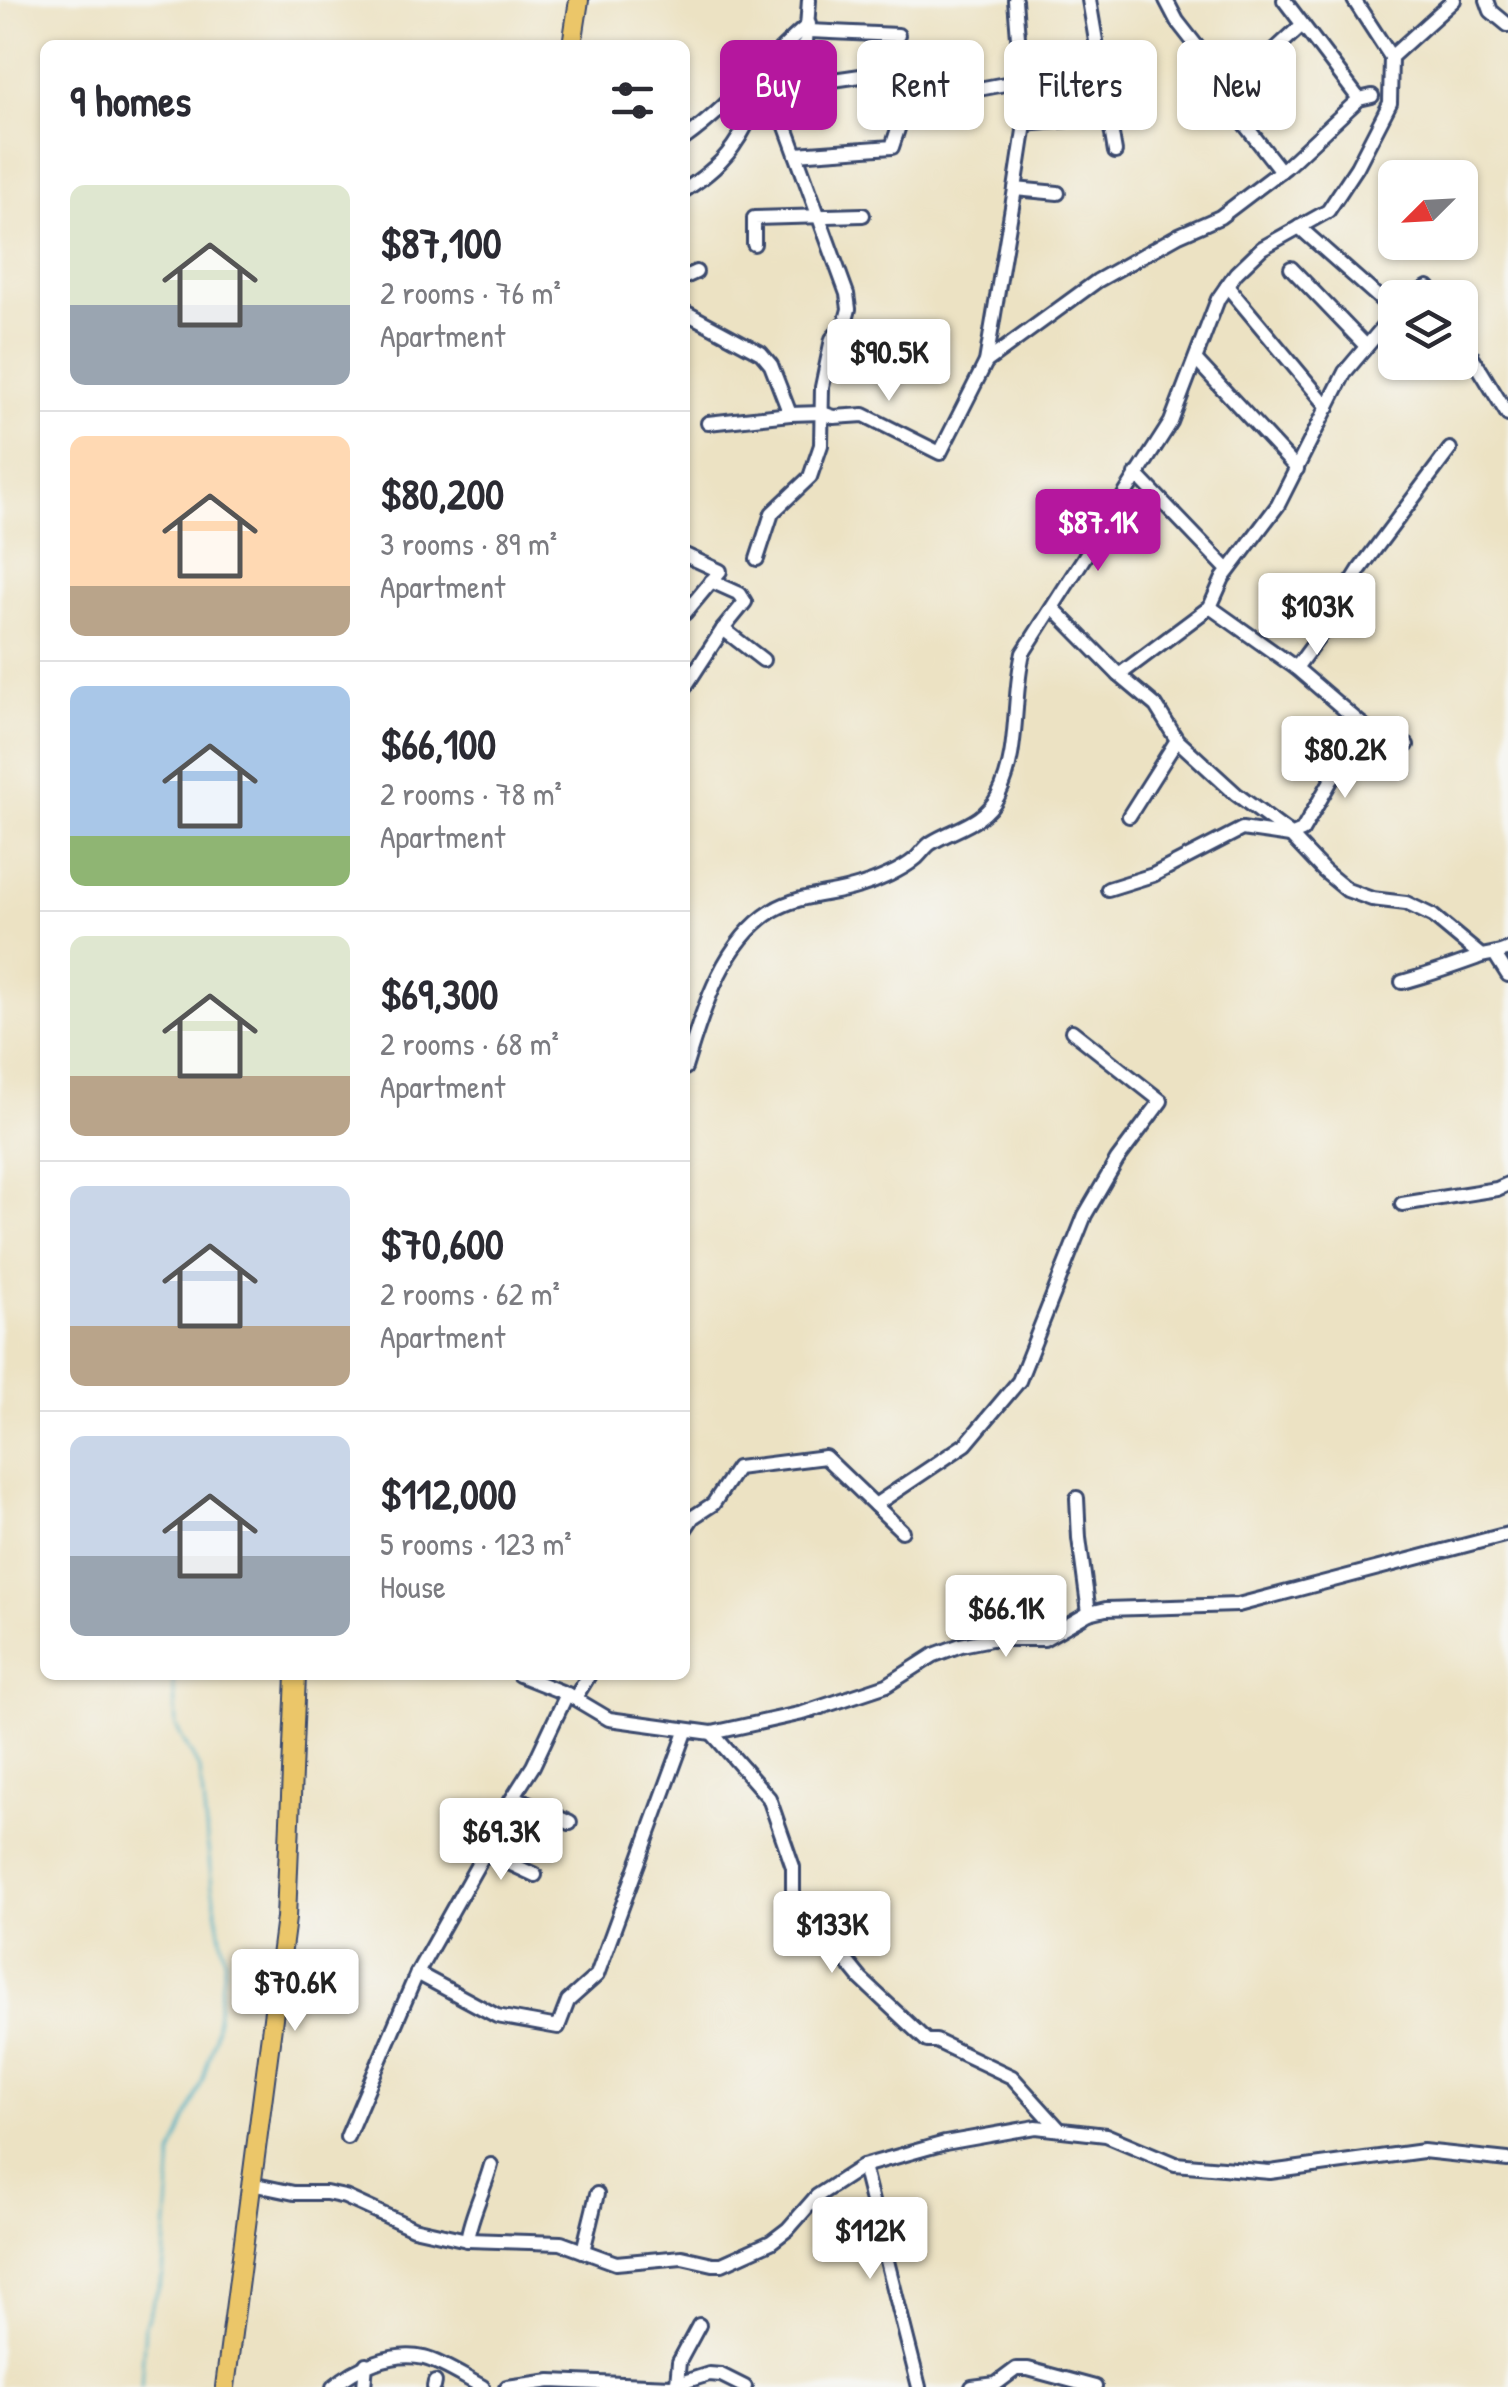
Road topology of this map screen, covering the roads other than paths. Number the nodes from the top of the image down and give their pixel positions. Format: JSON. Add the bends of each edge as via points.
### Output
{"nodes":[{"id":1,"x":579,"y":0,"type":"edge"},
{"id":2,"x":809,"y":0,"type":"edge"},
{"id":3,"x":1014,"y":0,"type":"edge"},
{"id":4,"x":1090,"y":0,"type":"edge"},
{"id":5,"x":1166,"y":0,"type":"edge"},
{"id":6,"x":1284,"y":0,"type":"edge"},
{"id":7,"x":1354,"y":0,"type":"edge"},
{"id":8,"x":1454,"y":0,"type":"edge"},
{"id":9,"x":1487,"y":0,"type":"edge"},
{"id":10,"x":1302,"y":25,"type":"junction"},
{"id":11,"x":1508,"y":25,"type":"edge"},
{"id":12,"x":809,"y":27,"type":"junction"},
{"id":13,"x":898,"y":35,"type":"dead end"},
{"id":14,"x":573,"y":40,"type":"edge"},
{"id":15,"x":806,"y":40,"type":"edge"},
{"id":16,"x":1017,"y":40,"type":"edge"},
{"id":17,"x":1190,"y":40,"type":"edge"},
{"id":18,"x":1286,"y":40,"type":"edge"},
{"id":19,"x":1391,"y":57,"type":"junction"},
{"id":20,"x":1004,"y":84,"type":"edge"},
{"id":21,"x":743,"y":130,"type":"edge"},
{"id":22,"x":787,"y":130,"type":"edge"},
{"id":23,"x":1025,"y":130,"type":"edge"},
{"id":24,"x":1249,"y":130,"type":"edge"},
{"id":25,"x":690,"y":134,"type":"edge"},
{"id":26,"x":1115,"y":152,"type":"dead end"},
{"id":27,"x":796,"y":154,"type":"junction"},
{"id":28,"x":1281,"y":171,"type":"junction"},
{"id":29,"x":690,"y":187,"type":"edge"},
{"id":30,"x":1015,"y":189,"type":"junction"},
{"id":31,"x":1058,"y":193,"type":"dead end"},
{"id":32,"x":863,"y":215,"type":"dead end"},
{"id":33,"x":819,"y":216,"type":"junction"},
{"id":34,"x":1300,"y":227,"type":"junction"},
{"id":35,"x":754,"y":244,"type":"dead end"},
{"id":36,"x":1291,"y":268,"type":"dead end"},
{"id":37,"x":1228,"y":286,"type":"junction"},
{"id":38,"x":1378,"y":298,"type":"edge"},
{"id":39,"x":690,"y":315,"type":"edge"},
{"id":40,"x":1378,"y":332,"type":"edge"},
{"id":41,"x":1366,"y":346,"type":"junction"},
{"id":42,"x":1196,"y":360,"type":"junction"},
{"id":43,"x":986,"y":362,"type":"junction"},
{"id":44,"x":1478,"y":366,"type":"edge"},
{"id":45,"x":1328,"y":407,"type":"junction"},
{"id":46,"x":822,"y":413,"type":"junction"},
{"id":47,"x":790,"y":414,"type":"junction"},
{"id":48,"x":1508,"y":415,"type":"edge"},
{"id":49,"x":708,"y":423,"type":"dead end"},
{"id":50,"x":1450,"y":449,"type":"dead end"},
{"id":51,"x":1297,"y":469,"type":"junction"},
{"id":52,"x":1136,"y":474,"type":"junction"},
{"id":53,"x":690,"y":557,"type":"edge"},
{"id":54,"x":757,"y":559,"type":"dead end"},
{"id":55,"x":1228,"y":570,"type":"junction"},
{"id":56,"x":712,"y":581,"type":"junction"},
{"id":57,"x":690,"y":607,"type":"edge"},
{"id":58,"x":1210,"y":607,"type":"junction"},
{"id":59,"x":1053,"y":608,"type":"junction"},
{"id":60,"x":723,"y":628,"type":"junction"},
{"id":61,"x":763,"y":660,"type":"dead end"},
{"id":62,"x":1296,"y":668,"type":"junction"},
{"id":63,"x":1119,"y":674,"type":"junction"},
{"id":64,"x":690,"y":679,"type":"edge"},
{"id":65,"x":1363,"y":725,"type":"junction"},
{"id":66,"x":1176,"y":740,"type":"junction"},
{"id":67,"x":1406,"y":745,"type":"dead end"},
{"id":68,"x":1129,"y":816,"type":"dead end"},
{"id":69,"x":1290,"y":836,"type":"junction"},
{"id":70,"x":1108,"y":889,"type":"dead end"},
{"id":71,"x":1502,"y":952,"type":"edge"},
{"id":72,"x":1480,"y":955,"type":"junction"},
{"id":73,"x":1508,"y":975,"type":"edge"},
{"id":74,"x":1402,"y":982,"type":"dead end"},
{"id":75,"x":1072,"y":1031,"type":"dead end"},
{"id":76,"x":690,"y":1052,"type":"edge"},
{"id":77,"x":1508,"y":1184,"type":"edge"},
{"id":78,"x":1402,"y":1204,"type":"dead end"},
{"id":79,"x":1077,"y":1498,"type":"dead end"},
{"id":80,"x":875,"y":1506,"type":"junction"},
{"id":81,"x":690,"y":1522,"type":"edge"},
{"id":82,"x":902,"y":1531,"type":"dead end"},
{"id":83,"x":1508,"y":1534,"type":"edge"},
{"id":84,"x":1090,"y":1613,"type":"junction"},
{"id":85,"x":296,"y":1680,"type":"edge"},
{"id":86,"x":543,"y":1680,"type":"edge"},
{"id":87,"x":585,"y":1680,"type":"edge"},
{"id":88,"x":571,"y":1696,"type":"junction"},
{"id":89,"x":686,"y":1732,"type":"junction"},
{"id":90,"x":712,"y":1734,"type":"junction"},
{"id":91,"x":515,"y":1797,"type":"junction"},
{"id":92,"x":570,"y":1823,"type":"dead end"},
{"id":93,"x":485,"y":1852,"type":"junction"},
{"id":94,"x":535,"y":1875,"type":"dead end"},
{"id":95,"x":417,"y":1973,"type":"junction"},
{"id":96,"x":1059,"y":2130,"type":"junction"},
{"id":97,"x":347,"y":2137,"type":"dead end"},
{"id":98,"x":1508,"y":2160,"type":"edge"},
{"id":99,"x":491,"y":2165,"type":"dead end"},
{"id":100,"x":864,"y":2166,"type":"junction"},
{"id":101,"x":251,"y":2184,"type":"junction"},
{"id":102,"x":597,"y":2194,"type":"dead end"},
{"id":103,"x":467,"y":2240,"type":"junction"},
{"id":104,"x":583,"y":2251,"type":"junction"},
{"id":105,"x":699,"y":2325,"type":"dead end"},
{"id":106,"x":366,"y":2364,"type":"junction"},
{"id":107,"x":708,"y":2380,"type":"edge"},
{"id":108,"x":567,"y":2384,"type":"edge"},
{"id":109,"x":677,"y":2384,"type":"junction"},
{"id":110,"x":637,"y":2386,"type":"edge"},
{"id":111,"x":225,"y":2387,"type":"edge"},
{"id":112,"x":334,"y":2387,"type":"edge"},
{"id":113,"x":364,"y":2387,"type":"edge"},
{"id":114,"x":484,"y":2387,"type":"edge"},
{"id":115,"x":507,"y":2387,"type":"edge"},
{"id":116,"x":745,"y":2387,"type":"edge"},
{"id":117,"x":919,"y":2387,"type":"edge"},
{"id":118,"x":972,"y":2387,"type":"edge"},
{"id":119,"x":1095,"y":2387,"type":"edge"}],
"edges":[{"from":1,"to":14,"type":"main road"},
{"from":2,"to":12,"type":"street"},
{"from":3,"to":16,"type":"street"},
{"from":4,"to":26,"type":"street"},
{"from":5,"to":17,"type":"street"},
{"from":6,"to":10,"type":"street"},
{"from":7,"to":19,"type":"street"},
{"from":8,"to":19,"type":"street"},
{"from":9,"to":11,"type":"street"},
{"from":10,"to":18,"type":"street"},
{"from":10,"to":28,"type":"street","via":[[1365,98]]},
{"from":12,"to":13,"type":"street"},
{"from":12,"to":15,"type":"street"},
{"from":12,"to":25,"type":"street"},
{"from":19,"to":34,"type":"street","via":[[1390,103],[1377,131],[1328,210]]},
{"from":20,"to":27,"type":"street","via":[[898,104],[892,148]]},
{"from":21,"to":29,"type":"street","via":[[713,171]]},
{"from":22,"to":27,"type":"street"},
{"from":23,"to":30,"type":"street"},
{"from":24,"to":28,"type":"street"},
{"from":27,"to":33,"type":"street"},
{"from":28,"to":43,"type":"street","via":[[1220,217],[1098,281]]},
{"from":30,"to":31,"type":"street"},
{"from":30,"to":43,"type":"street"},
{"from":32,"to":33,"type":"street"},
{"from":33,"to":35,"type":"street","via":[[754,218]]},
{"from":33,"to":46,"type":"street","via":[[849,309],[832,339]]},
{"from":34,"to":37,"type":"street","via":[[1262,248]]},
{"from":34,"to":38,"type":"street"},
{"from":36,"to":41,"type":"street"},
{"from":37,"to":42,"type":"street"},
{"from":37,"to":45,"type":"street"},
{"from":39,"to":47,"type":"street","via":[[760,354]]},
{"from":40,"to":41,"type":"street"},
{"from":41,"to":45,"type":"street"},
{"from":42,"to":51,"type":"street"},
{"from":42,"to":52,"type":"street","via":[[1171,422]]},
{"from":43,"to":46,"type":"street","via":[[940,453],[864,415]]},
{"from":44,"to":48,"type":"street"},
{"from":45,"to":51,"type":"street"},
{"from":46,"to":47,"type":"street"},
{"from":46,"to":54,"type":"street","via":[[822,445],[810,477],[772,512]]},
{"from":47,"to":49,"type":"street"},
{"from":50,"to":62,"type":"street","via":[[1360,568],[1352,592]]},
{"from":51,"to":55,"type":"street"},
{"from":52,"to":55,"type":"street"},
{"from":52,"to":59,"type":"street"},
{"from":53,"to":56,"type":"street","via":[[720,570]]},
{"from":55,"to":58,"type":"street"},
{"from":56,"to":57,"type":"street"},
{"from":56,"to":60,"type":"street","via":[[744,598]]},
{"from":58,"to":62,"type":"street"},
{"from":58,"to":63,"type":"street"},
{"from":59,"to":63,"type":"street"},
{"from":59,"to":76,"type":"street","via":[[1022,653],[1011,750],[999,796],[982,818],[861,886],[770,912],[736,945]]},
{"from":60,"to":61,"type":"street"},
{"from":60,"to":64,"type":"street"},
{"from":62,"to":65,"type":"street"},
{"from":63,"to":66,"type":"street","via":[[1156,706]]},
{"from":65,"to":67,"type":"street"},
{"from":65,"to":69,"type":"street","via":[[1312,817]]},
{"from":66,"to":68,"type":"street"},
{"from":66,"to":69,"type":"street"},
{"from":69,"to":70,"type":"street","via":[[1242,829],[1153,875]]},
{"from":69,"to":72,"type":"street","via":[[1347,890],[1406,903]]},
{"from":71,"to":72,"type":"street"},
{"from":71,"to":73,"type":"street"},
{"from":72,"to":74,"type":"street"},
{"from":75,"to":80,"type":"street","via":[[1161,1101],[1085,1215],[1019,1382],[966,1444]]},
{"from":77,"to":78,"type":"street"},
{"from":79,"to":84,"type":"street"},
{"from":80,"to":81,"type":"street","via":[[825,1457],[737,1468],[713,1504]]},
{"from":80,"to":82,"type":"street"},
{"from":83,"to":84,"type":"street","via":[[1238,1605]]},
{"from":84,"to":90,"type":"street","via":[[1044,1639],[961,1645],[887,1685]]},
{"from":85,"to":101,"type":"main road","via":[[286,1918]]},
{"from":86,"to":88,"type":"street"},
{"from":87,"to":88,"type":"street"},
{"from":88,"to":89,"type":"street","via":[[609,1719]]},
{"from":88,"to":91,"type":"street"},
{"from":89,"to":90,"type":"street"},
{"from":89,"to":95,"type":"street","via":[[596,1975],[568,2000],[558,2027],[496,2016]]},
{"from":90,"to":96,"type":"street","via":[[768,1798],[803,1918],[927,2041],[1012,2077]]},
{"from":91,"to":92,"type":"street"},
{"from":91,"to":93,"type":"street"},
{"from":93,"to":94,"type":"street"},
{"from":93,"to":95,"type":"street"},
{"from":95,"to":97,"type":"street"},
{"from":96,"to":98,"type":"street","via":[[1106,2134],[1175,2164],[1270,2172],[1423,2151]]},
{"from":96,"to":100,"type":"street","via":[[1036,2127],[945,2143]]},
{"from":99,"to":103,"type":"street"},
{"from":100,"to":104,"type":"street","via":[[817,2196],[771,2242],[722,2264],[682,2258],[616,2263]]},
{"from":100,"to":117,"type":"street"},
{"from":101,"to":103,"type":"street","via":[[326,2193],[414,2228]]},
{"from":101,"to":111,"type":"main road"},
{"from":102,"to":104,"type":"street"},
{"from":103,"to":104,"type":"street","via":[[561,2243]]},
{"from":105,"to":109,"type":"street","via":[[679,2362]]},
{"from":106,"to":112,"type":"street"},
{"from":106,"to":113,"type":"street"},
{"from":106,"to":114,"type":"street","via":[[423,2358]]},
{"from":107,"to":109,"type":"street"},
{"from":107,"to":116,"type":"street","via":[[721,2375]]},
{"from":108,"to":110,"type":"street"},
{"from":108,"to":115,"type":"street"},
{"from":109,"to":110,"type":"street"},
{"from":118,"to":119,"type":"street","via":[[996,2384],[1016,2369]]}]}
